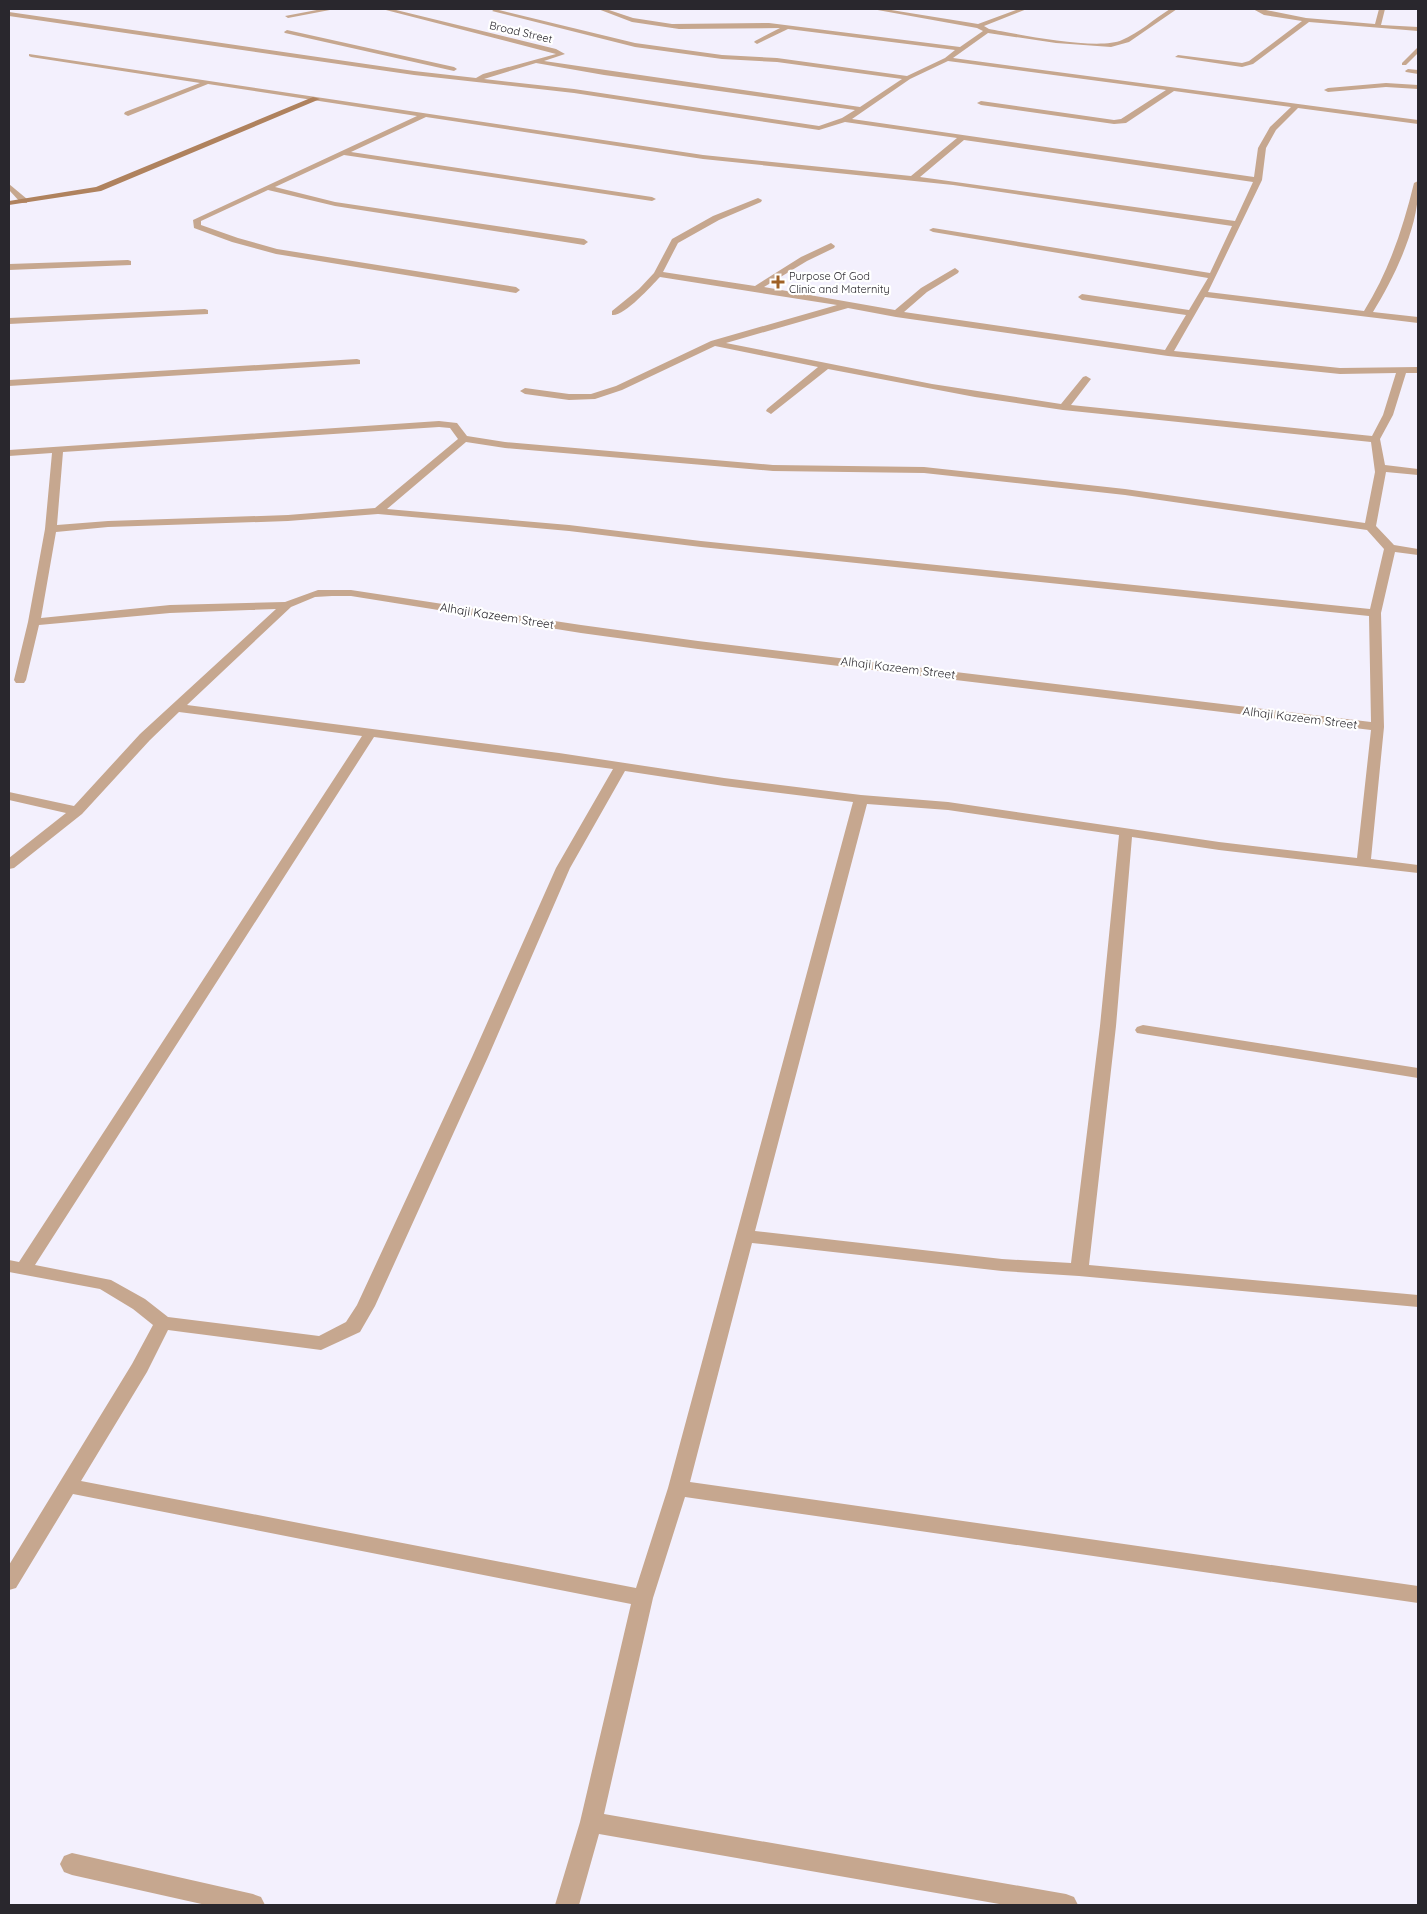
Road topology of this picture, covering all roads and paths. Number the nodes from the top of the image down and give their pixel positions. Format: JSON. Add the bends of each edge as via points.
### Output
{"nodes":[{"id":1,"x":332,"y":9,"type":"edge"},
{"id":2,"x":385,"y":9,"type":"edge"},
{"id":3,"x":600,"y":9,"type":"edge"},
{"id":4,"x":875,"y":9,"type":"edge"},
{"id":5,"x":910,"y":9,"type":"edge"},
{"id":6,"x":1012,"y":9,"type":"edge"},
{"id":7,"x":1174,"y":9,"type":"edge"},
{"id":8,"x":1256,"y":9,"type":"edge"},
{"id":9,"x":1382,"y":9,"type":"edge"},
{"id":10,"x":1022,"y":10,"type":"edge"},
{"id":11,"x":495,"y":11,"type":"dead end"},
{"id":12,"x":899,"y":13,"type":"junction"},
{"id":13,"x":9,"y":14,"type":"edge"},
{"id":14,"x":288,"y":16,"type":"dead end"},
{"id":15,"x":729,"y":18,"type":"dead end"},
{"id":16,"x":1309,"y":19,"type":"junction"},
{"id":17,"x":756,"y":25,"type":"junction"},
{"id":18,"x":1378,"y":25,"type":"junction"},
{"id":19,"x":670,"y":26,"type":"junction"},
{"id":20,"x":787,"y":26,"type":"junction"},
{"id":21,"x":979,"y":26,"type":"junction"},
{"id":22,"x":1418,"y":29,"type":"edge"},
{"id":23,"x":287,"y":32,"type":"dead end"},
{"id":24,"x":987,"y":32,"type":"junction"},
{"id":25,"x":713,"y":33,"type":"dead end"},
{"id":26,"x":757,"y":42,"type":"dead end"},
{"id":27,"x":962,"y":49,"type":"junction"},
{"id":28,"x":1418,"y":49,"type":"edge"},
{"id":29,"x":31,"y":55,"type":"dead end"},
{"id":30,"x":1178,"y":57,"type":"dead end"},
{"id":31,"x":947,"y":58,"type":"junction"},
{"id":32,"x":538,"y":62,"type":"junction"},
{"id":33,"x":1418,"y":72,"type":"edge"},
{"id":34,"x":485,"y":75,"type":"junction"},
{"id":35,"x":908,"y":78,"type":"junction"},
{"id":36,"x":474,"y":81,"type":"junction"},
{"id":37,"x":207,"y":83,"type":"junction"},
{"id":38,"x":1418,"y":87,"type":"edge"},
{"id":39,"x":1171,"y":90,"type":"junction"},
{"id":40,"x":1328,"y":90,"type":"dead end"},
{"id":41,"x":316,"y":99,"type":"junction"},
{"id":42,"x":981,"y":104,"type":"dead end"},
{"id":43,"x":1296,"y":106,"type":"junction"},
{"id":44,"x":860,"y":109,"type":"junction"},
{"id":45,"x":128,"y":114,"type":"dead end"},
{"id":46,"x":425,"y":115,"type":"junction"},
{"id":47,"x":845,"y":120,"type":"junction"},
{"id":48,"x":1418,"y":122,"type":"edge"},
{"id":49,"x":964,"y":136,"type":"junction"},
{"id":50,"x":344,"y":153,"type":"junction"},
{"id":51,"x":914,"y":178,"type":"junction"},
{"id":52,"x":1258,"y":180,"type":"junction"},
{"id":53,"x":1418,"y":183,"type":"edge"},
{"id":54,"x":9,"y":186,"type":"edge"},
{"id":55,"x":269,"y":188,"type":"junction"},
{"id":56,"x":652,"y":200,"type":"dead end"},
{"id":57,"x":758,"y":200,"type":"dead end"},
{"id":58,"x":24,"y":201,"type":"junction"},
{"id":59,"x":9,"y":203,"type":"edge"},
{"id":60,"x":1236,"y":224,"type":"junction"},
{"id":61,"x":934,"y":230,"type":"dead end"},
{"id":62,"x":584,"y":242,"type":"dead end"},
{"id":63,"x":831,"y":246,"type":"dead end"},
{"id":64,"x":128,"y":263,"type":"dead end"},
{"id":65,"x":9,"y":267,"type":"edge"},
{"id":66,"x":955,"y":271,"type":"dead end"},
{"id":67,"x":658,"y":274,"type":"junction"},
{"id":68,"x":1213,"y":276,"type":"junction"},
{"id":69,"x":516,"y":290,"type":"dead end"},
{"id":70,"x":754,"y":290,"type":"junction"},
{"id":71,"x":1201,"y":294,"type":"junction"},
{"id":72,"x":1082,"y":297,"type":"dead end"},
{"id":73,"x":847,"y":306,"type":"junction"},
{"id":74,"x":205,"y":312,"type":"dead end"},
{"id":75,"x":615,"y":313,"type":"dead end"},
{"id":76,"x":1193,"y":313,"type":"junction"},
{"id":77,"x":896,"y":314,"type":"junction"},
{"id":78,"x":1367,"y":314,"type":"junction"},
{"id":79,"x":1418,"y":320,"type":"edge"},
{"id":80,"x":9,"y":322,"type":"edge"},
{"id":81,"x":714,"y":343,"type":"junction"},
{"id":82,"x":1168,"y":353,"type":"junction"},
{"id":83,"x":357,"y":362,"type":"dead end"},
{"id":84,"x":826,"y":366,"type":"junction"},
{"id":85,"x":1402,"y":370,"type":"junction"},
{"id":86,"x":1418,"y":370,"type":"edge"},
{"id":87,"x":1086,"y":379,"type":"dead end"},
{"id":88,"x":9,"y":384,"type":"edge"},
{"id":89,"x":525,"y":390,"type":"dead end"},
{"id":90,"x":1064,"y":407,"type":"junction"},
{"id":91,"x":771,"y":411,"type":"dead end"},
{"id":92,"x":464,"y":439,"type":"junction"},
{"id":93,"x":1374,"y":439,"type":"junction"},
{"id":94,"x":58,"y":449,"type":"junction"},
{"id":95,"x":9,"y":453,"type":"edge"},
{"id":96,"x":1381,"y":468,"type":"junction"},
{"id":97,"x":1418,"y":472,"type":"edge"},
{"id":98,"x":378,"y":511,"type":"junction"},
{"id":99,"x":1370,"y":527,"type":"junction"},
{"id":100,"x":51,"y":529,"type":"junction"},
{"id":101,"x":1390,"y":548,"type":"junction"},
{"id":102,"x":1418,"y":552,"type":"edge"},
{"id":103,"x":287,"y":605,"type":"junction"},
{"id":104,"x":1375,"y":613,"type":"junction"},
{"id":105,"x":34,"y":622,"type":"junction"},
{"id":106,"x":20,"y":680,"type":"dead end"},
{"id":107,"x":179,"y":708,"type":"junction"},
{"id":108,"x":1378,"y":727,"type":"junction"},
{"id":109,"x":371,"y":732,"type":"junction"},
{"id":110,"x":621,"y":766,"type":"junction"},
{"id":111,"x":9,"y":796,"type":"edge"},
{"id":112,"x":861,"y":799,"type":"junction"},
{"id":113,"x":77,"y":811,"type":"junction"},
{"id":114,"x":1126,"y":832,"type":"junction"},
{"id":115,"x":1364,"y":863,"type":"junction"},
{"id":116,"x":9,"y":865,"type":"edge"},
{"id":117,"x":1418,"y":869,"type":"edge"},
{"id":118,"x":1142,"y":1030,"type":"dead end"},
{"id":119,"x":1418,"y":1074,"type":"edge"},
{"id":120,"x":744,"y":1236,"type":"junction"},
{"id":121,"x":16,"y":1267,"type":"edge"},
{"id":122,"x":1080,"y":1270,"type":"junction"},
{"id":123,"x":1418,"y":1301,"type":"edge"},
{"id":124,"x":163,"y":1323,"type":"junction"},
{"id":125,"x":69,"y":1486,"type":"junction"},
{"id":126,"x":678,"y":1488,"type":"junction"},
{"id":127,"x":9,"y":1582,"type":"edge"},
{"id":128,"x":1418,"y":1595,"type":"edge"},
{"id":129,"x":643,"y":1598,"type":"junction"},
{"id":130,"x":591,"y":1822,"type":"junction"},
{"id":131,"x":72,"y":1864,"type":"dead end"},
{"id":132,"x":253,"y":1905,"type":"edge"},
{"id":133,"x":567,"y":1905,"type":"edge"},
{"id":134,"x":1066,"y":1905,"type":"edge"}],
"edges":[{"from":1,"to":14,"type":"street"},
{"from":2,"to":32,"type":"street","name":"Broad Street","via":[[562,54]]},
{"from":3,"to":19,"type":"street","via":[[632,20]]},
{"from":4,"to":12,"type":"street"},
{"from":5,"to":12,"type":"street"},
{"from":6,"to":10,"type":"street"},
{"from":7,"to":24,"type":"street","via":[[1122,43],[1111,45]]},
{"from":8,"to":16,"type":"street"},
{"from":9,"to":18,"type":"street"},
{"from":10,"to":21,"type":"street"},
{"from":11,"to":35,"type":"street","via":[[636,45]]},
{"from":12,"to":21,"type":"street"},
{"from":13,"to":36,"type":"street"},
{"from":15,"to":17,"type":"street"},
{"from":16,"to":18,"type":"street"},
{"from":16,"to":30,"type":"street","via":[[1251,63],[1242,65]]},
{"from":17,"to":19,"type":"street"},
{"from":17,"to":20,"type":"street"},
{"from":18,"to":22,"type":"street"},
{"from":19,"to":25,"type":"street"},
{"from":20,"to":26,"type":"street"},
{"from":20,"to":27,"type":"street"},
{"from":21,"to":24,"type":"street"},
{"from":23,"to":34,"type":"street"},
{"from":24,"to":27,"type":"street"},
{"from":27,"to":31,"type":"street"},
{"from":28,"to":33,"type":"street","via":[[1406,68]]},
{"from":29,"to":37,"type":"street"},
{"from":31,"to":35,"type":"street"},
{"from":31,"to":39,"type":"street"},
{"from":32,"to":34,"type":"street","name":"Broad Street"},
{"from":32,"to":44,"type":"street"},
{"from":34,"to":36,"type":"street","name":"Broad Street"},
{"from":35,"to":44,"type":"street"},
{"from":36,"to":47,"type":"street","via":[[574,91],[819,128]]},
{"from":37,"to":41,"type":"street"},
{"from":37,"to":45,"type":"street"},
{"from":38,"to":40,"type":"street","via":[[1386,85]]},
{"from":39,"to":42,"type":"street","via":[[1123,121],[1114,122]]},
{"from":39,"to":43,"type":"street"},
{"from":41,"to":46,"type":"street"},
{"from":41,"to":58,"type":"street","via":[[98,189]]},
{"from":43,"to":48,"type":"street"},
{"from":43,"to":52,"type":"street","via":[[1273,129],[1262,148]]},
{"from":44,"to":47,"type":"street"},
{"from":46,"to":50,"type":"street"},
{"from":46,"to":51,"type":"street","via":[[703,158]]},
{"from":47,"to":49,"type":"street"},
{"from":49,"to":51,"type":"street"},
{"from":49,"to":52,"type":"street"},
{"from":50,"to":55,"type":"street"},
{"from":50,"to":56,"type":"street"},
{"from":51,"to":60,"type":"street"},
{"from":52,"to":60,"type":"street"},
{"from":53,"to":78,"type":"street","via":[[1392,271]]},
{"from":54,"to":58,"type":"street"},
{"from":55,"to":62,"type":"street","via":[[335,204]]},
{"from":55,"to":69,"type":"street","via":[[197,220],[197,226],[276,251]]},
{"from":57,"to":67,"type":"street","via":[[675,241]]},
{"from":58,"to":59,"type":"street"},
{"from":60,"to":68,"type":"street"},
{"from":61,"to":68,"type":"street"},
{"from":63,"to":70,"type":"street"},
{"from":64,"to":65,"type":"street"},
{"from":66,"to":77,"type":"street","via":[[924,290]]},
{"from":67,"to":70,"type":"street"},
{"from":67,"to":75,"type":"street"},
{"from":68,"to":71,"type":"street"},
{"from":70,"to":73,"type":"street"},
{"from":71,"to":76,"type":"street"},
{"from":71,"to":78,"type":"street"},
{"from":72,"to":76,"type":"street"},
{"from":73,"to":77,"type":"street"},
{"from":73,"to":81,"type":"street"},
{"from":74,"to":80,"type":"street"},
{"from":76,"to":82,"type":"street"},
{"from":77,"to":82,"type":"street"},
{"from":78,"to":79,"type":"street"},
{"from":81,"to":84,"type":"street"},
{"from":81,"to":89,"type":"street","via":[[619,388],[592,397]]},
{"from":82,"to":85,"type":"street","via":[[1340,371]]},
{"from":83,"to":88,"type":"street"},
{"from":84,"to":90,"type":"street"},
{"from":84,"to":91,"type":"street"},
{"from":85,"to":86,"type":"street"},
{"from":85,"to":93,"type":"street","via":[[1389,413]]},
{"from":87,"to":90,"type":"street"},
{"from":90,"to":93,"type":"street"},
{"from":92,"to":94,"type":"street","via":[[454,425],[438,424]]},
{"from":92,"to":98,"type":"street"},
{"from":92,"to":99,"type":"street","via":[[773,468],[924,470],[1125,492]]},
{"from":93,"to":96,"type":"street","via":[[1380,451]]},
{"from":94,"to":95,"type":"street"},
{"from":94,"to":100,"type":"street"},
{"from":96,"to":97,"type":"street"},
{"from":96,"to":99,"type":"street"},
{"from":98,"to":100,"type":"street"},
{"from":98,"to":104,"type":"street","via":[[570,528]]},
{"from":99,"to":101,"type":"street"},
{"from":100,"to":105,"type":"street"},
{"from":101,"to":102,"type":"street"},
{"from":101,"to":104,"type":"street"},
{"from":103,"to":105,"type":"street","via":[[170,609]]},
{"from":103,"to":107,"type":"street"},
{"from":103,"to":108,"type":"street","name":"Alhaji Kazeem Street","via":[[307,594],[322,591],[352,593],[698,645]]},
{"from":104,"to":108,"type":"street"},
{"from":105,"to":106,"type":"street"},
{"from":107,"to":109,"type":"street"},
{"from":107,"to":113,"type":"street","via":[[145,737]]},
{"from":108,"to":115,"type":"street"},
{"from":109,"to":110,"type":"street"},
{"from":109,"to":121,"type":"street"},
{"from":110,"to":112,"type":"street"},
{"from":110,"to":124,"type":"street","via":[[563,868],[480,1057],[366,1306],[353,1327],[321,1343]]},
{"from":111,"to":113,"type":"street"},
{"from":112,"to":114,"type":"street","via":[[948,806]]},
{"from":112,"to":120,"type":"street"},
{"from":113,"to":116,"type":"street"},
{"from":114,"to":115,"type":"street"},
{"from":114,"to":122,"type":"street"},
{"from":115,"to":117,"type":"street"},
{"from":118,"to":119,"type":"street"},
{"from":120,"to":122,"type":"street","via":[[1002,1265]]},
{"from":120,"to":126,"type":"street"},
{"from":121,"to":124,"type":"street","via":[[105,1284]]},
{"from":122,"to":123,"type":"street"},
{"from":124,"to":125,"type":"street"},
{"from":125,"to":127,"type":"street"},
{"from":125,"to":129,"type":"street"},
{"from":126,"to":128,"type":"street"},
{"from":126,"to":129,"type":"street"},
{"from":129,"to":130,"type":"street"},
{"from":130,"to":133,"type":"street"},
{"from":130,"to":134,"type":"street"},
{"from":131,"to":132,"type":"street"}]}
